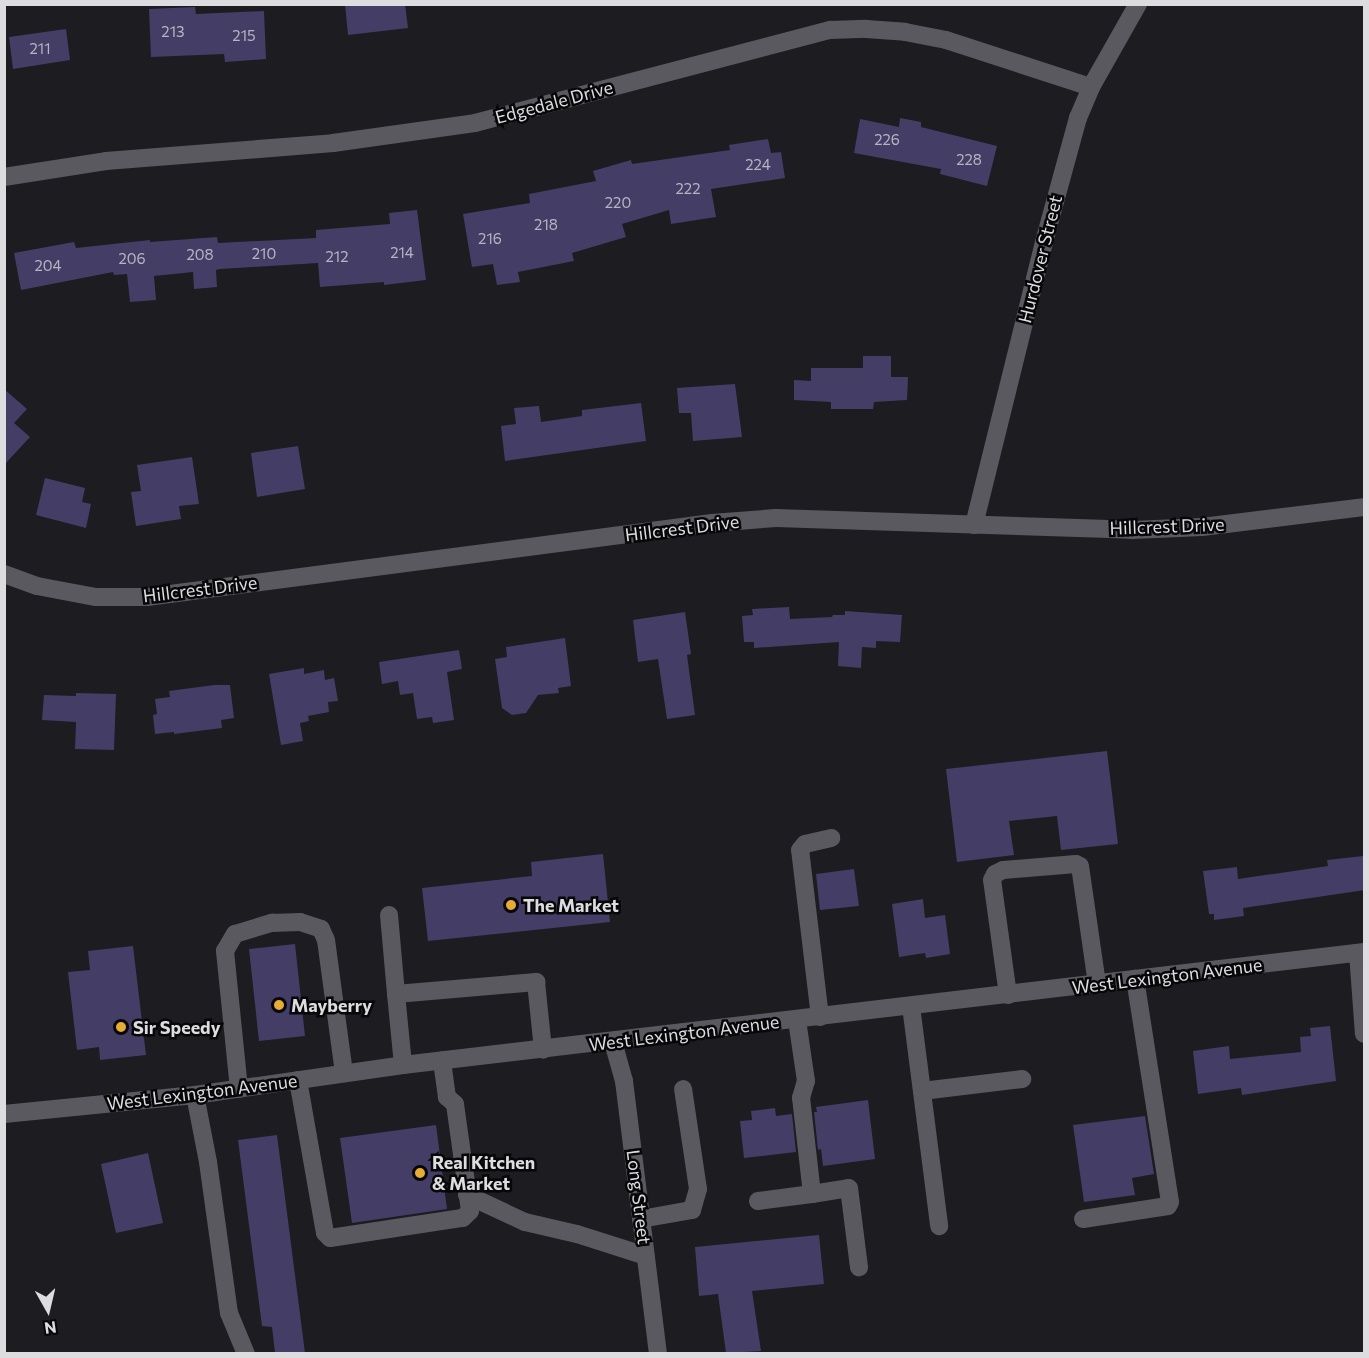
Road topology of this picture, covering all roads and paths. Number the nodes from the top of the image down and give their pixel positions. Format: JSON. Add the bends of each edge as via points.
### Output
{"nodes":[{"id":1,"x":1138,"y":4,"type":"edge"},
{"id":2,"x":1091,"y":87,"type":"junction"},
{"id":3,"x":4,"y":177,"type":"edge"},
{"id":4,"x":1365,"y":507,"type":"edge"},
{"id":5,"x":974,"y":525,"type":"junction"},
{"id":6,"x":4,"y":574,"type":"edge"},
{"id":7,"x":831,"y":838,"type":"dead end"},
{"id":8,"x":389,"y":915,"type":"dead end"},
{"id":9,"x":1361,"y":952,"type":"edge"},
{"id":10,"x":1135,"y":980,"type":"junction"},
{"id":11,"x":1097,"y":984,"type":"junction"},
{"id":12,"x":396,"y":994,"type":"junction"},
{"id":13,"x":1008,"y":995,"type":"junction"},
{"id":14,"x":911,"y":1006,"type":"junction"},
{"id":15,"x":820,"y":1017,"type":"junction"},
{"id":16,"x":797,"y":1020,"type":"junction"},
{"id":17,"x":1365,"y":1034,"type":"edge"},
{"id":18,"x":613,"y":1042,"type":"junction"},
{"id":19,"x":543,"y":1050,"type":"junction"},
{"id":20,"x":442,"y":1060,"type":"junction"},
{"id":21,"x":403,"y":1065,"type":"junction"},
{"id":22,"x":344,"y":1073,"type":"junction"},
{"id":23,"x":1022,"y":1078,"type":"dead end"},
{"id":24,"x":298,"y":1080,"type":"junction"},
{"id":25,"x":239,"y":1089,"type":"junction"},
{"id":26,"x":683,"y":1089,"type":"dead end"},
{"id":27,"x":922,"y":1091,"type":"junction"},
{"id":28,"x":195,"y":1095,"type":"junction"},
{"id":29,"x":4,"y":1114,"type":"edge"},
{"id":30,"x":812,"y":1194,"type":"junction"},
{"id":31,"x":467,"y":1195,"type":"junction"},
{"id":32,"x":758,"y":1201,"type":"dead end"},
{"id":33,"x":641,"y":1219,"type":"junction"},
{"id":34,"x":1083,"y":1219,"type":"dead end"},
{"id":35,"x":939,"y":1226,"type":"dead end"},
{"id":36,"x":646,"y":1256,"type":"junction"},
{"id":37,"x":859,"y":1267,"type":"dead end"},
{"id":38,"x":246,"y":1353,"type":"edge"},
{"id":39,"x":658,"y":1353,"type":"edge"}],
"edges":[{"from":1,"to":2,"type":"street","name":"Hurdover Street"},
{"from":2,"to":3,"type":"street","name":"Edgedale Drive","via":[[946,40],[895,31],[830,30],[475,123],[333,143],[106,161]]},
{"from":2,"to":5,"type":"street","name":"Hurdover Street","via":[[1067,152]]},
{"from":4,"to":5,"type":"street","name":"Hillcrest Drive","via":[[1202,527],[1132,530]]},
{"from":5,"to":6,"type":"street","name":"Hillcrest Drive","via":[[776,518],[712,523],[147,597],[96,597],[37,586]]},
{"from":7,"to":15,"type":"street","via":[[805,844],[800,850]]},
{"from":8,"to":12,"type":"street"},
{"from":9,"to":10,"type":"street","name":"West Lexington Avenue"},
{"from":9,"to":17,"type":"street"},
{"from":10,"to":11,"type":"street","name":"West Lexington Avenue"},
{"from":10,"to":34,"type":"street","via":[[1170,1202],[1168,1206]]},
{"from":11,"to":13,"type":"street","name":"West Lexington Avenue"},
{"from":11,"to":13,"type":"street","via":[[1080,866],[1003,870],[994,874],[992,880]]},
{"from":12,"to":19,"type":"street","via":[[536,982]]},
{"from":12,"to":21,"type":"street"},
{"from":13,"to":14,"type":"street","name":"West Lexington Avenue"},
{"from":14,"to":15,"type":"street","name":"West Lexington Avenue"},
{"from":14,"to":27,"type":"street"},
{"from":15,"to":16,"type":"street","name":"West Lexington Avenue"},
{"from":16,"to":18,"type":"street","name":"West Lexington Avenue"},
{"from":16,"to":30,"type":"street","via":[[806,1081],[801,1098]]},
{"from":18,"to":19,"type":"street","name":"West Lexington Avenue"},
{"from":18,"to":33,"type":"street","name":"Long Street","via":[[624,1082]]},
{"from":19,"to":20,"type":"street","name":"West Lexington Avenue"},
{"from":20,"to":21,"type":"street","name":"West Lexington Avenue"},
{"from":20,"to":31,"type":"street","via":[[447,1097],[455,1104]]},
{"from":21,"to":22,"type":"street","name":"West Lexington Avenue"},
{"from":22,"to":24,"type":"street","name":"West Lexington Avenue"},
{"from":22,"to":25,"type":"street","via":[[327,940],[321,929],[300,922],[272,923],[235,934],[225,951]]},
{"from":23,"to":27,"type":"street"},
{"from":24,"to":25,"type":"street","name":"West Lexington Avenue"},
{"from":24,"to":31,"type":"street","via":[[325,1233],[330,1239],[463,1218],[470,1211]]},
{"from":25,"to":28,"type":"street","name":"West Lexington Avenue"},
{"from":26,"to":33,"type":"street","via":[[698,1189],[692,1210]]},
{"from":27,"to":35,"type":"street"},
{"from":28,"to":29,"type":"street","name":"West Lexington Avenue"},
{"from":28,"to":38,"type":"street","via":[[229,1313]]},
{"from":30,"to":32,"type":"street"},
{"from":30,"to":37,"type":"street","via":[[849,1188]]},
{"from":31,"to":36,"type":"street","via":[[525,1222]]},
{"from":33,"to":36,"type":"street","name":"Long Street"},
{"from":36,"to":39,"type":"street","name":"Long Street"}]}
